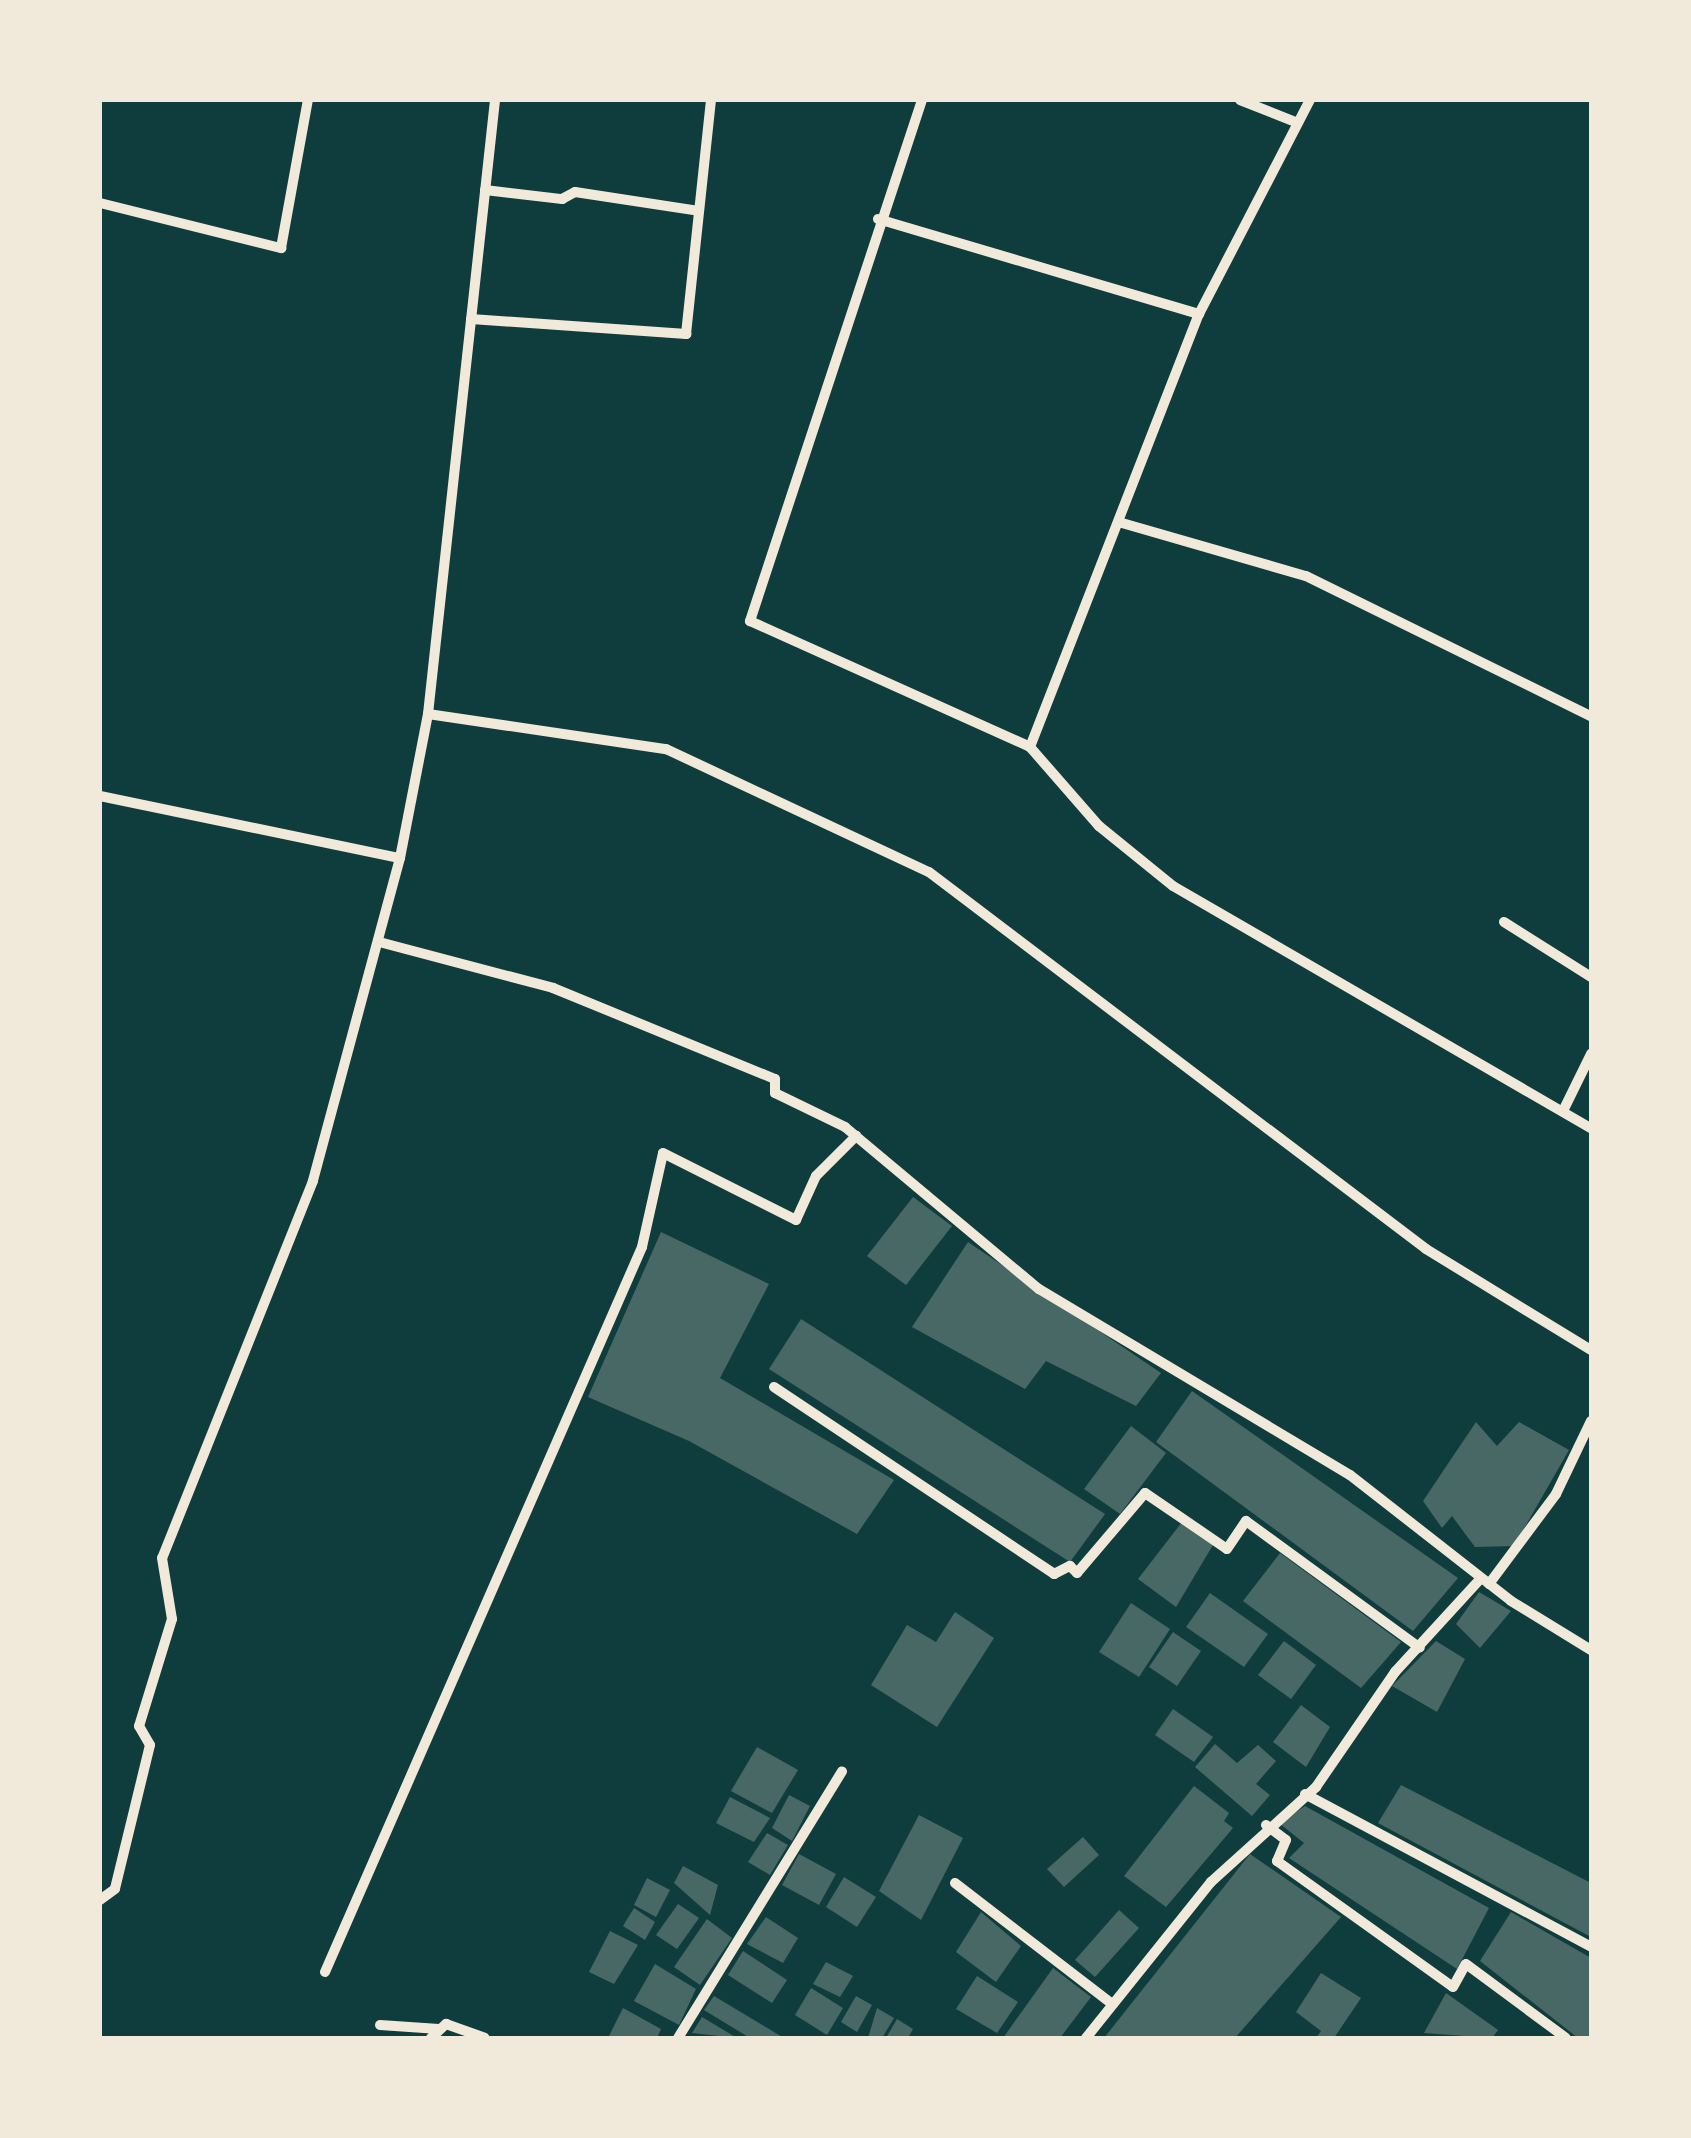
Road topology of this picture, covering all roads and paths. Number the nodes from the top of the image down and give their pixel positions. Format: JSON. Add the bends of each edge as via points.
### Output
{"nodes":[{"id":1,"x":308,"y":100,"type":"edge"},
{"id":2,"x":494,"y":100,"type":"edge"},
{"id":3,"x":711,"y":100,"type":"edge"},
{"id":4,"x":922,"y":100,"type":"edge"},
{"id":5,"x":1240,"y":100,"type":"edge"},
{"id":6,"x":1310,"y":100,"type":"edge"},
{"id":7,"x":1298,"y":124,"type":"junction"},
{"id":8,"x":485,"y":190,"type":"junction"},
{"id":9,"x":100,"y":203,"type":"edge"},
{"id":10,"x":699,"y":211,"type":"junction"},
{"id":11,"x":878,"y":219,"type":"junction"},
{"id":12,"x":1199,"y":314,"type":"junction"},
{"id":13,"x":471,"y":319,"type":"junction"},
{"id":14,"x":1122,"y":523,"type":"junction"},
{"id":15,"x":428,"y":714,"type":"junction"},
{"id":16,"x":1591,"y":716,"type":"edge"},
{"id":17,"x":1030,"y":748,"type":"junction"},
{"id":18,"x":100,"y":796,"type":"edge"},
{"id":19,"x":400,"y":858,"type":"junction"},
{"id":20,"x":1504,"y":922,"type":"dead end"},
{"id":21,"x":383,"y":943,"type":"junction"},
{"id":22,"x":1591,"y":977,"type":"edge"},
{"id":23,"x":1591,"y":1054,"type":"edge"},
{"id":24,"x":1564,"y":1111,"type":"junction"},
{"id":25,"x":1591,"y":1128,"type":"edge"},
{"id":26,"x":856,"y":1136,"type":"junction"},
{"id":27,"x":1591,"y":1350,"type":"edge"},
{"id":28,"x":774,"y":1387,"type":"dead end"},
{"id":29,"x":1591,"y":1421,"type":"edge"},
{"id":30,"x":1485,"y":1581,"type":"junction"},
{"id":31,"x":1420,"y":1648,"type":"junction"},
{"id":32,"x":1591,"y":1650,"type":"edge"},
{"id":33,"x":842,"y":1771,"type":"dead end"},
{"id":34,"x":1305,"y":1794,"type":"junction"},
{"id":35,"x":1266,"y":1824,"type":"junction"},
{"id":36,"x":955,"y":1883,"type":"dead end"},
{"id":37,"x":100,"y":1900,"type":"edge"},
{"id":38,"x":1591,"y":1947,"type":"edge"},
{"id":39,"x":325,"y":1972,"type":"dead end"},
{"id":40,"x":1112,"y":2004,"type":"junction"},
{"id":41,"x":380,"y":2025,"type":"dead end"},
{"id":42,"x":436,"y":2034,"type":"edge"},
{"id":43,"x":485,"y":2038,"type":"edge"},
{"id":44,"x":678,"y":2038,"type":"edge"},
{"id":45,"x":1086,"y":2038,"type":"edge"},
{"id":46,"x":1566,"y":2038,"type":"edge"}],
"edges":[{"from":1,"to":9,"type":"street","via":[[280,248]]},
{"from":2,"to":8,"type":"street"},
{"from":3,"to":10,"type":"street"},
{"from":4,"to":11,"type":"street"},
{"from":5,"to":7,"type":"street"},
{"from":6,"to":7,"type":"street"},
{"from":7,"to":12,"type":"street"},
{"from":8,"to":10,"type":"street","via":[[562,199],[574,192]]},
{"from":8,"to":13,"type":"street"},
{"from":10,"to":13,"type":"street","via":[[686,334]]},
{"from":11,"to":12,"type":"street"},
{"from":11,"to":17,"type":"street","via":[[750,621]]},
{"from":12,"to":14,"type":"street"},
{"from":13,"to":15,"type":"street"},
{"from":14,"to":16,"type":"street","via":[[1306,576]]},
{"from":14,"to":17,"type":"street"},
{"from":15,"to":19,"type":"street"},
{"from":15,"to":27,"type":"street","via":[[666,750],[929,872],[1426,1249]]},
{"from":17,"to":24,"type":"street","via":[[1099,826],[1173,886]]},
{"from":18,"to":19,"type":"street"},
{"from":19,"to":21,"type":"street"},
{"from":20,"to":22,"type":"street"},
{"from":21,"to":26,"type":"street","via":[[553,988],[775,1080],[775,1093]]},
{"from":21,"to":37,"type":"street","via":[[313,1182],[162,1558],[172,1618],[139,1726],[150,1744],[115,1889]]},
{"from":23,"to":24,"type":"street"},
{"from":24,"to":25,"type":"street"},
{"from":26,"to":30,"type":"street","via":[[1038,1289],[1350,1475]]},
{"from":26,"to":39,"type":"street","via":[[816,1176],[796,1220],[663,1153],[642,1247]]},
{"from":28,"to":31,"type":"street","via":[[1054,1574],[1070,1566],[1077,1573],[1146,1493],[1227,1549],[1246,1521]]},
{"from":29,"to":30,"type":"street","via":[[1556,1494]]},
{"from":30,"to":31,"type":"street"},
{"from":30,"to":32,"type":"street"},
{"from":31,"to":34,"type":"street"},
{"from":33,"to":44,"type":"street"},
{"from":34,"to":35,"type":"street"},
{"from":34,"to":38,"type":"street"},
{"from":35,"to":40,"type":"street"},
{"from":35,"to":46,"type":"street","via":[[1286,1840],[1277,1861],[1453,1987],[1466,1964]]},
{"from":36,"to":40,"type":"street"},
{"from":40,"to":45,"type":"street"},
{"from":41,"to":42,"type":"street"},
{"from":42,"to":43,"type":"street"}]}
